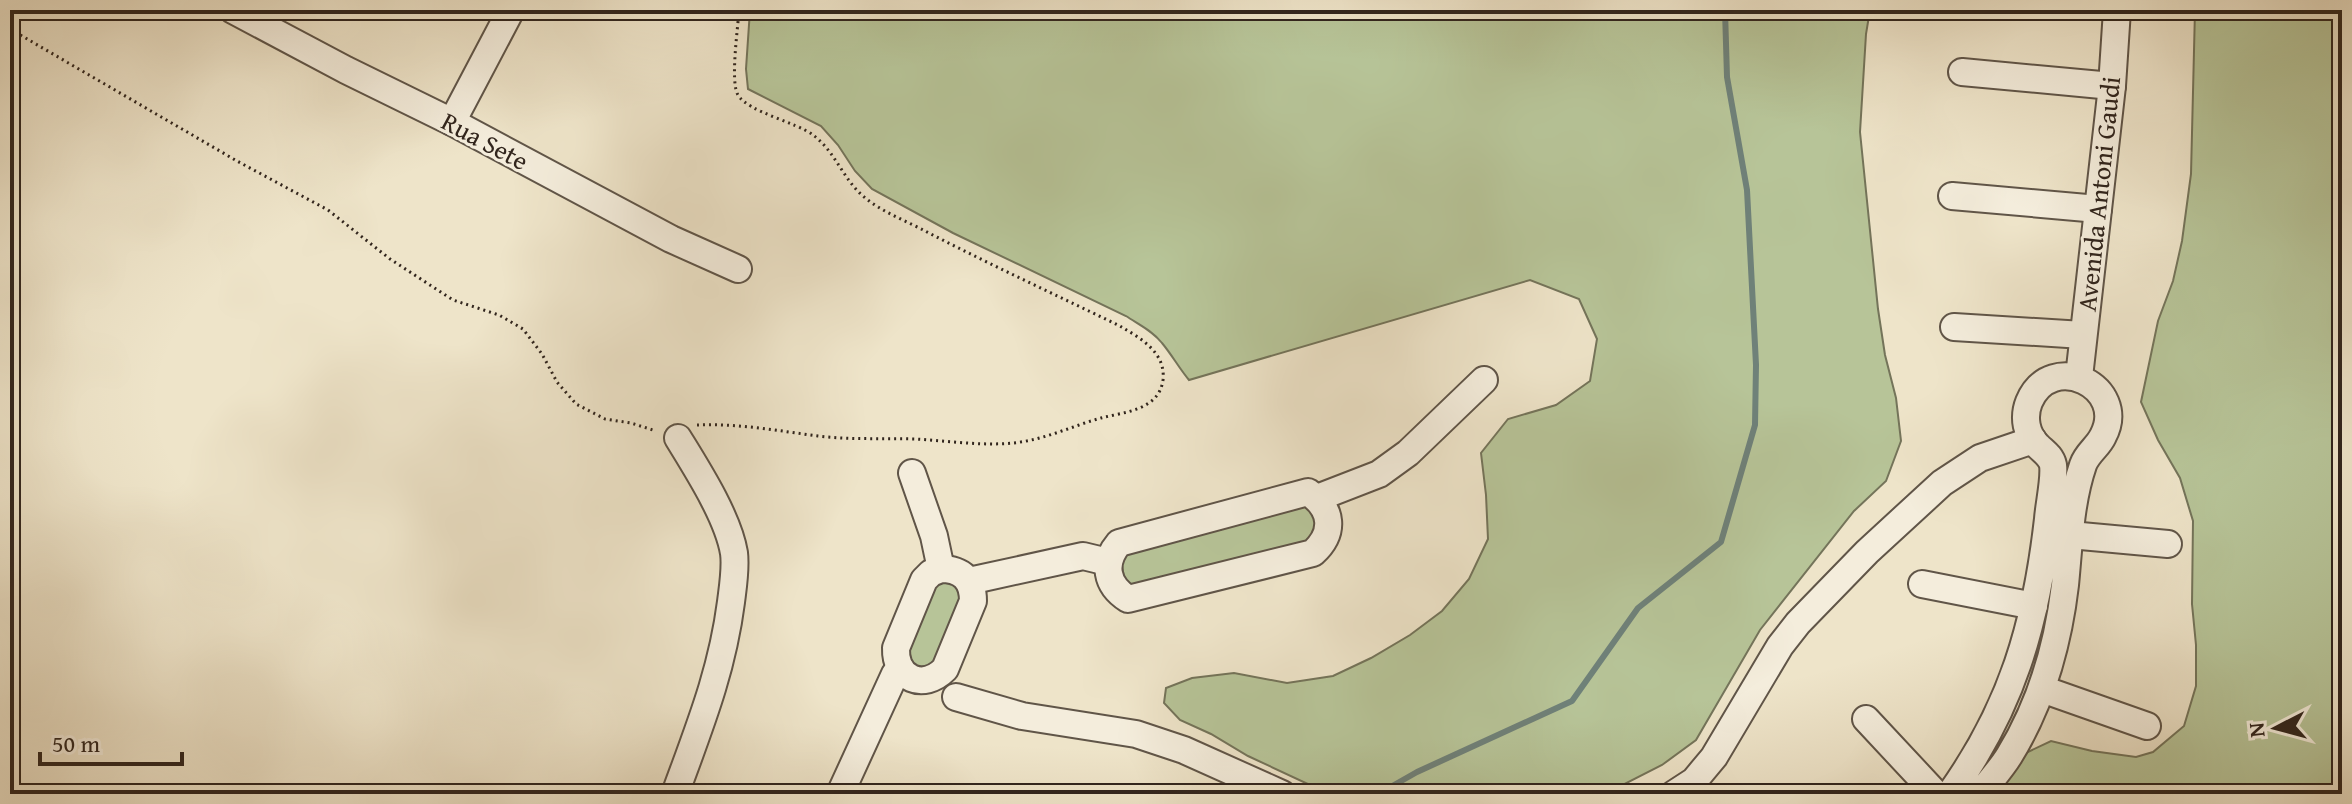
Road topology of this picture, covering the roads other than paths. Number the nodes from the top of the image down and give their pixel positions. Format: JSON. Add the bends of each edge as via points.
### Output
{"nodes":[{"id":1,"x":233,"y":10,"type":"edge"},
{"id":2,"x":511,"y":10,"type":"edge"},
{"id":3,"x":2117,"y":10,"type":"edge"},
{"id":4,"x":1962,"y":72,"type":"dead end"},
{"id":5,"x":2112,"y":86,"type":"junction"},
{"id":6,"x":452,"y":122,"type":"junction"},
{"id":7,"x":1952,"y":196,"type":"dead end"},
{"id":8,"x":2098,"y":209,"type":"junction"},
{"id":9,"x":738,"y":269,"type":"dead end"},
{"id":10,"x":1954,"y":327,"type":"dead end"},
{"id":11,"x":2083,"y":335,"type":"junction"},
{"id":12,"x":2079,"y":377,"type":"junction"},
{"id":13,"x":1484,"y":380,"type":"dead end"},
{"id":14,"x":678,"y":438,"type":"road end"},
{"id":15,"x":2033,"y":440,"type":"junction"},
{"id":16,"x":912,"y":473,"type":"dead end"},
{"id":17,"x":1317,"y":498,"type":"junction"},
{"id":18,"x":2070,"y":535,"type":"junction"},
{"id":19,"x":2168,"y":544,"type":"dead end"},
{"id":20,"x":1108,"y":562,"type":"junction"},
{"id":21,"x":941,"y":569,"type":"junction"},
{"id":22,"x":969,"y":581,"type":"junction"},
{"id":23,"x":1922,"y":584,"type":"dead end"},
{"id":24,"x":2034,"y":606,"type":"junction"},
{"id":25,"x":900,"y":668,"type":"junction"},
{"id":26,"x":2042,"y":689,"type":"junction"},
{"id":27,"x":956,"y":697,"type":"dead end"},
{"id":28,"x":1866,"y":719,"type":"dead end"},
{"id":29,"x":2147,"y":726,"type":"dead end"},
{"id":30,"x":844,"y":793,"type":"edge"},
{"id":31,"x":675,"y":794,"type":"edge"},
{"id":32,"x":1282,"y":794,"type":"edge"},
{"id":33,"x":1674,"y":794,"type":"edge"},
{"id":34,"x":1936,"y":794,"type":"edge"},
{"id":35,"x":1950,"y":794,"type":"edge"},
{"id":36,"x":1980,"y":794,"type":"edge"}],
"edges":[{"from":1,"to":6,"type":"street","name":"Rua Sete"},
{"from":2,"to":6,"type":"street"},
{"from":3,"to":5,"type":"street","name":"Avenida Antoni Gaudi"},
{"from":4,"to":5,"type":"street"},
{"from":5,"to":8,"type":"street","name":"Avenida Antoni Gaudi"},
{"from":6,"to":9,"type":"street","name":"Rua Sete"},
{"from":7,"to":8,"type":"street"},
{"from":8,"to":11,"type":"street","name":"Avenida Antoni Gaudi"},
{"from":10,"to":11,"type":"street"},
{"from":11,"to":12,"type":"street","name":"Avenida Antoni Gaudi"},
{"from":12,"to":15,"type":"street","via":[[2057,377],[2038,388],[2027,408]]},
{"from":12,"to":18,"type":"street","via":[[2101,395],[2108,422],[2083,463]]},
{"from":13,"to":17,"type":"street","via":[[1379,474]]},
{"from":14,"to":31,"type":"street","via":[[724,523],[734,568],[713,691]]},
{"from":15,"to":24,"type":"street","via":[[2053,466]]},
{"from":15,"to":33,"type":"street","via":[[1980,458],[1942,483],[1867,552],[1798,623],[1714,757],[1694,781]]},
{"from":16,"to":21,"type":"street"},
{"from":17,"to":20,"type":"street","via":[[1308,492],[1119,543]]},
{"from":17,"to":20,"type":"street","via":[[1328,526],[1313,553],[1128,599],[1111,584]]},
{"from":18,"to":19,"type":"street"},
{"from":18,"to":26,"type":"street","via":[[2059,625]]},
{"from":20,"to":22,"type":"street","via":[[1083,556]]},
{"from":21,"to":22,"type":"street","via":[[962,573]]},
{"from":21,"to":25,"type":"street","via":[[924,580],[896,648]]},
{"from":22,"to":25,"type":"street","via":[[973,601],[945,669],[928,681],[907,676]]},
{"from":23,"to":24,"type":"street"},
{"from":24,"to":35,"type":"street","via":[[2021,659],[1997,717]]},
{"from":25,"to":30,"type":"street"},
{"from":26,"to":29,"type":"street"},
{"from":26,"to":36,"type":"street","via":[[2009,757]]},
{"from":27,"to":32,"type":"street","via":[[1022,716],[1136,734]]},
{"from":28,"to":34,"type":"street"}]}
